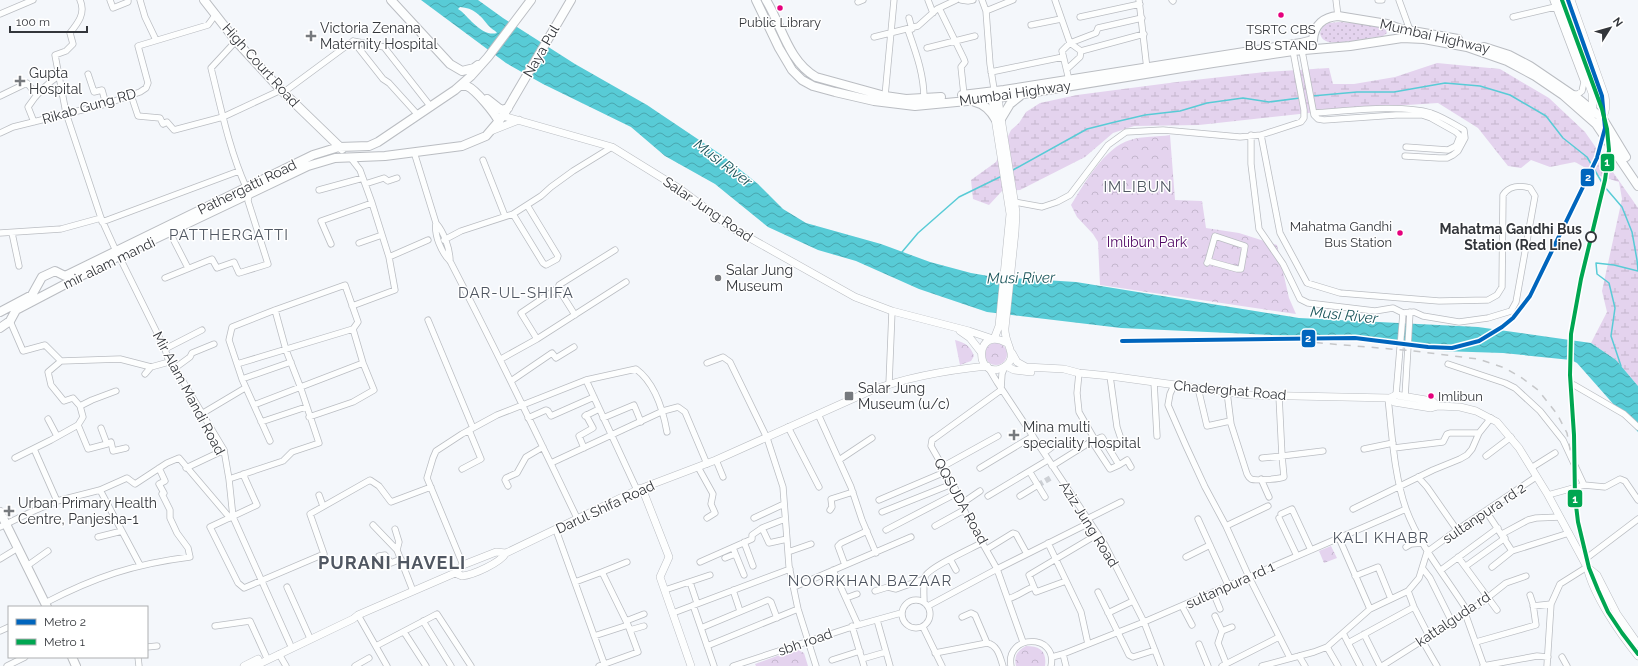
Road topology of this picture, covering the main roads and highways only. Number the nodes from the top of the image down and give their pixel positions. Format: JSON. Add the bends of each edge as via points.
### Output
{"nodes":[{"id":1,"x":204,"y":0,"type":"edge"},
{"id":2,"x":391,"y":0,"type":"edge"},
{"id":3,"x":531,"y":0,"type":"edge"},
{"id":4,"x":571,"y":0,"type":"edge"},
{"id":5,"x":756,"y":0,"type":"edge"},
{"id":6,"x":766,"y":0,"type":"edge"},
{"id":7,"x":1559,"y":0,"type":"edge"},
{"id":8,"x":1571,"y":0,"type":"edge"},
{"id":9,"x":1411,"y":35,"type":"junction"},
{"id":10,"x":784,"y":36,"type":"junction"},
{"id":11,"x":1313,"y":40,"type":"junction"},
{"id":12,"x":775,"y":41,"type":"junction"},
{"id":13,"x":1322,"y":49,"type":"junction"},
{"id":14,"x":488,"y":57,"type":"junction"},
{"id":15,"x":1147,"y":71,"type":"junction"},
{"id":16,"x":471,"y":76,"type":"junction"},
{"id":17,"x":461,"y":86,"type":"junction"},
{"id":18,"x":994,"y":94,"type":"junction"},
{"id":19,"x":1025,"y":94,"type":"junction"},
{"id":20,"x":967,"y":98,"type":"junction"},
{"id":21,"x":1593,"y":110,"type":"junction"},
{"id":22,"x":505,"y":112,"type":"junction"},
{"id":23,"x":519,"y":120,"type":"junction"},
{"id":24,"x":998,"y":120,"type":"junction"},
{"id":25,"x":1597,"y":121,"type":"junction"},
{"id":26,"x":321,"y":129,"type":"junction"},
{"id":27,"x":491,"y":131,"type":"junction"},
{"id":28,"x":378,"y":142,"type":"junction"},
{"id":29,"x":336,"y":148,"type":"junction"},
{"id":30,"x":414,"y":152,"type":"joint"},
{"id":31,"x":313,"y":155,"type":"junction"},
{"id":32,"x":385,"y":156,"type":"junction"},
{"id":33,"x":350,"y":157,"type":"junction"},
{"id":34,"x":1638,"y":176,"type":"edge"},
{"id":35,"x":1638,"y":186,"type":"edge"},
{"id":36,"x":1009,"y":190,"type":"junction"},
{"id":37,"x":1012,"y":232,"type":"junction"},
{"id":38,"x":118,"y":254,"type":"junction"},
{"id":39,"x":67,"y":279,"type":"junction"},
{"id":40,"x":14,"y":307,"type":"junction"},
{"id":41,"x":0,"y":312,"type":"edge"},
{"id":42,"x":1002,"y":327,"type":"junction"},
{"id":43,"x":0,"y":328,"type":"edge"},
{"id":44,"x":954,"y":328,"type":"junction"},
{"id":45,"x":994,"y":339,"type":"junction"},
{"id":46,"x":1007,"y":343,"type":"junction"},
{"id":47,"x":981,"y":352,"type":"junction"},
{"id":48,"x":1011,"y":352,"type":"junction"},
{"id":49,"x":988,"y":366,"type":"junction"},
{"id":50,"x":1006,"y":366,"type":"junction"},
{"id":51,"x":965,"y":368,"type":"junction"},
{"id":52,"x":1070,"y":372,"type":"junction"},
{"id":53,"x":1391,"y":397,"type":"junction"},
{"id":54,"x":1438,"y":406,"type":"junction"},
{"id":55,"x":637,"y":490,"type":"junction"},
{"id":56,"x":0,"y":512,"type":"edge"},
{"id":57,"x":3,"y":525,"type":"edge"},
{"id":58,"x":506,"y":553,"type":"junction"},
{"id":59,"x":1585,"y":564,"type":"junction"},
{"id":60,"x":455,"y":572,"type":"junction"},
{"id":61,"x":46,"y":605,"type":"edge"},
{"id":62,"x":357,"y":615,"type":"junction"},
{"id":63,"x":1638,"y":644,"type":"edge"},
{"id":64,"x":1638,"y":656,"type":"edge"},
{"id":65,"x":244,"y":666,"type":"edge"},
{"id":66,"x":255,"y":666,"type":"edge"},
{"id":67,"x":691,"y":666,"type":"edge"}],
"edges":[{"from":1,"to":26,"type":"highway","name":"High Court Road","via":[[236,41]]},
{"from":2,"to":14,"type":"highway","via":[[450,64],[459,70],[474,68]]},
{"from":3,"to":14,"type":"highway"},
{"from":4,"to":22,"type":"highway","name":"Naya Pul"},
{"from":5,"to":12,"type":"highway","name":"Mumbai Highway"},
{"from":6,"to":10,"type":"highway","name":"Mumbai Highway"},
{"from":7,"to":21,"type":"main road","via":[[1591,89]]},
{"from":8,"to":25,"type":"main road","via":[[1605,96],[1606,109]]},
{"from":9,"to":11,"type":"highway","name":"Mumbai Highway","via":[[1387,24],[1338,16],[1322,21]]},
{"from":9,"to":13,"type":"highway","name":"Mumbai Highway"},
{"from":9,"to":21,"type":"highway","name":"Mumbai Highway","via":[[1459,39],[1509,55],[1530,66]]},
{"from":9,"to":25,"type":"highway","name":"Mumbai Highway","via":[[1467,47],[1507,61],[1551,86]]},
{"from":10,"to":12,"type":"highway"},
{"from":10,"to":20,"type":"highway","name":"Mumbai Highway","via":[[800,64],[816,77],[885,96],[906,99]]},
{"from":11,"to":13,"type":"highway"},
{"from":11,"to":15,"type":"highway","name":"Mumbai Highway"},
{"from":12,"to":20,"type":"highway","name":"Mumbai Highway","via":[[792,70],[813,86],[874,101],[915,106]]},
{"from":13,"to":15,"type":"highway","name":"Mumbai Highway"},
{"from":14,"to":16,"type":"highway"},
{"from":15,"to":18,"type":"highway","name":"Mumbai Highway","via":[[1069,80]]},
{"from":15,"to":19,"type":"highway","name":"Mumbai Highway"},
{"from":16,"to":17,"type":"highway"},
{"from":16,"to":22,"type":"highway","via":[[472,85],[496,108]]},
{"from":17,"to":22,"type":"highway","via":[[467,86],[472,90],[496,116]]},
{"from":17,"to":28,"type":"highway"},
{"from":18,"to":19,"type":"highway","name":"Mumbai Highway"},
{"from":18,"to":20,"type":"highway","name":"Mumbai Highway"},
{"from":18,"to":24,"type":"main road"},
{"from":19,"to":24,"type":"highway","via":[[1010,104]]},
{"from":20,"to":24,"type":"highway","via":[[986,107]]},
{"from":21,"to":25,"type":"highway","name":"Mumbai Highway"},
{"from":22,"to":23,"type":"main road","name":"Salar Jung Road"},
{"from":22,"to":27,"type":"highway","name":"Naya Pul"},
{"from":23,"to":27,"type":"main road"},
{"from":23,"to":44,"type":"main road","name":"Salar Jung Road","via":[[612,147],[680,189],[732,228],[855,297],[892,311]]},
{"from":24,"to":36,"type":"main road"},
{"from":25,"to":34,"type":"highway","name":"Mumbai Highway"},
{"from":25,"to":35,"type":"highway","name":"Mumbai Highway"},
{"from":26,"to":29,"type":"highway"},
{"from":26,"to":31,"type":"highway","via":[[324,144],[318,153]]},
{"from":27,"to":30,"type":"highway","name":"Naya Pul","via":[[479,140],[462,146]]},
{"from":28,"to":29,"type":"highway","via":[[363,147]]},
{"from":28,"to":32,"type":"highway","via":[[375,150]]},
{"from":29,"to":31,"type":"highway","name":"Pathergatti Road"},
{"from":29,"to":33,"type":"highway"},
{"from":30,"to":32,"type":"highway","name":"mir alam mandi"},
{"from":31,"to":38,"type":"highway","name":"Pathergatti Road"},
{"from":32,"to":33,"type":"highway","name":"mir alam mandi"},
{"from":33,"to":38,"type":"highway","name":"mir alam mandi","via":[[308,166],[170,233]]},
{"from":36,"to":37,"type":"main road"},
{"from":36,"to":37,"type":"main road","via":[[1015,202]]},
{"from":37,"to":42,"type":"main road"},
{"from":38,"to":39,"type":"highway","name":"Pathergatti Road"},
{"from":39,"to":40,"type":"highway","name":"mir alam mandi"},
{"from":39,"to":40,"type":"highway","via":[[55,271],[42,277],[32,295]]},
{"from":40,"to":41,"type":"highway"},
{"from":40,"to":43,"type":"highway","via":[[10,321]]},
{"from":42,"to":45,"type":"main road"},
{"from":42,"to":46,"type":"main road"},
{"from":44,"to":45,"type":"main road","name":"Salar Jung Road"},
{"from":44,"to":47,"type":"main road","name":"Salar Jung Road","via":[[970,338]]},
{"from":45,"to":46,"type":"main road"},
{"from":45,"to":47,"type":"main road","via":[[983,346]]},
{"from":46,"to":48,"type":"main road"},
{"from":47,"to":49,"type":"main road","via":[[981,358]]},
{"from":47,"to":51,"type":"main road","via":[[972,364]]},
{"from":48,"to":50,"type":"main road","via":[[1011,358]]},
{"from":48,"to":52,"type":"main road","name":"Chaderghat Road","via":[[1017,362],[1026,368],[1064,369]]},
{"from":49,"to":50,"type":"main road","via":[[997,370]]},
{"from":49,"to":51,"type":"main road","name":"Darul Shifa Road"},
{"from":50,"to":52,"type":"main road","name":"Chaderghat Road","via":[[1023,371],[1064,374]]},
{"from":51,"to":55,"type":"main road","name":"Darul Shifa Road","via":[[889,384],[716,460]]},
{"from":52,"to":53,"type":"main road","name":"Chaderghat Road","via":[[1249,395]]},
{"from":53,"to":54,"type":"main road","name":"Chaderghat Road","via":[[1432,401]]},
{"from":53,"to":54,"type":"main road","name":"Chaderghat Road","via":[[1394,402],[1431,408]]},
{"from":54,"to":59,"type":"main road","name":"Chaderghat Road","via":[[1470,410],[1491,418],[1511,437],[1548,495]]},
{"from":55,"to":58,"type":"main road","name":"Darul Shifa Road"},
{"from":55,"to":67,"type":"main road","via":[[642,488],[669,557],[660,577]]},
{"from":56,"to":57,"type":"highway"},
{"from":57,"to":61,"type":"highway","via":[[18,548]]},
{"from":58,"to":60,"type":"main road","name":"Darul Shifa Road","via":[[496,552]]},
{"from":58,"to":60,"type":"main road","via":[[499,561],[468,574],[462,576]]},
{"from":59,"to":63,"type":"main road","name":"Chaderghat Road","via":[[1597,575],[1617,614]]},
{"from":59,"to":64,"type":"main road","name":"Chaderghat Road","via":[[1590,580],[1613,620]]},
{"from":60,"to":62,"type":"main road","name":"Darul Shifa Road"},
{"from":62,"to":65,"type":"main road","via":[[344,618]]},
{"from":62,"to":66,"type":"main road","name":"Darul Shifa Road"}]}
